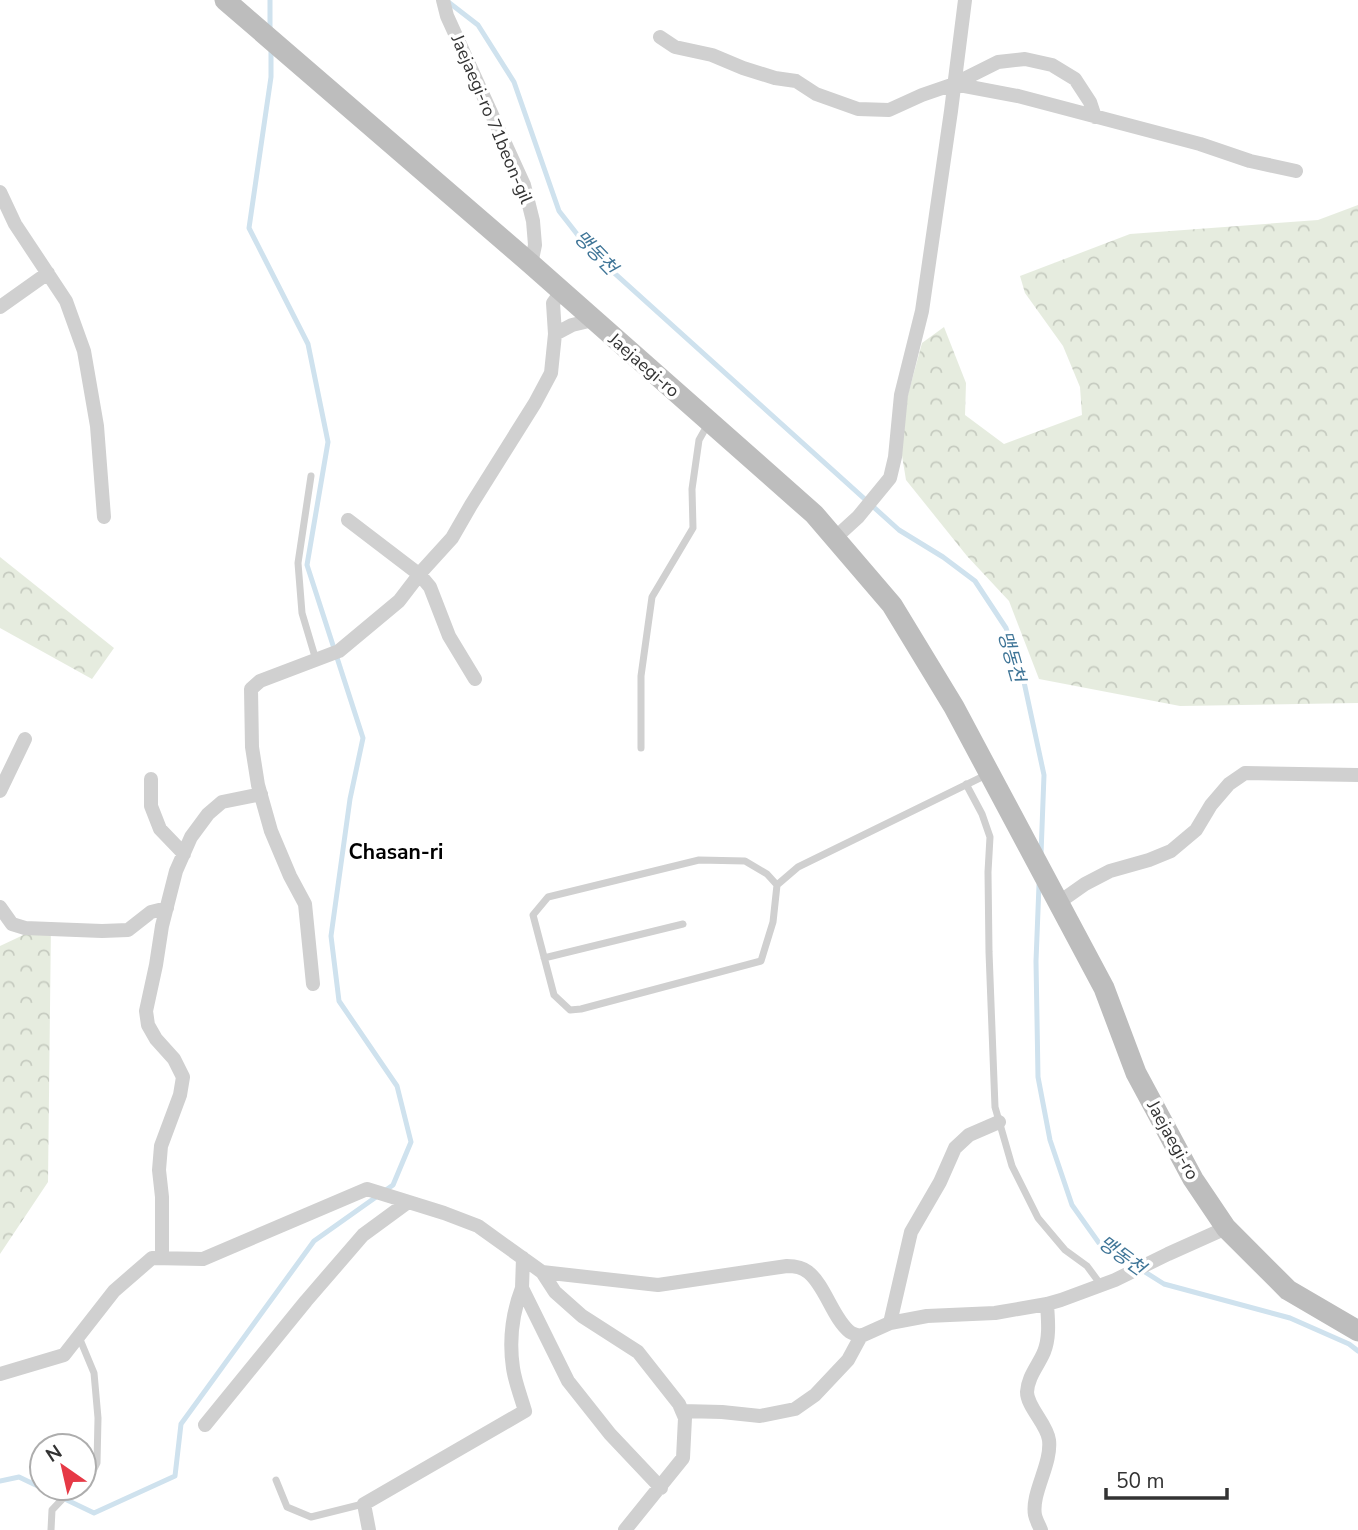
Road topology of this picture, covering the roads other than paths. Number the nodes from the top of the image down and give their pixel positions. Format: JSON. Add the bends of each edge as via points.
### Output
{"nodes":[{"id":1,"x":225,"y":0,"type":"edge"},
{"id":2,"x":443,"y":0,"type":"edge"},
{"id":3,"x":965,"y":0,"type":"edge"},
{"id":4,"x":660,"y":37,"type":"dead end"},
{"id":5,"x":954,"y":84,"type":"junction"},
{"id":6,"x":1095,"y":117,"type":"junction"},
{"id":7,"x":1296,"y":171,"type":"dead end"},
{"id":8,"x":0,"y":192,"type":"edge"},
{"id":9,"x":531,"y":264,"type":"junction"},
{"id":10,"x":48,"y":273,"type":"junction"},
{"id":11,"x":561,"y":292,"type":"junction"},
{"id":12,"x":0,"y":307,"type":"edge"},
{"id":13,"x":593,"y":320,"type":"junction"},
{"id":14,"x":555,"y":334,"type":"junction"},
{"id":15,"x":709,"y":422,"type":"junction"},
{"id":16,"x":312,"y":475,"type":"dead end"},
{"id":17,"x":104,"y":517,"type":"dead end"},
{"id":18,"x":348,"y":520,"type":"dead end"},
{"id":19,"x":835,"y":538,"type":"junction"},
{"id":20,"x":419,"y":575,"type":"junction"},
{"id":21,"x":327,"y":656,"type":"junction"},
{"id":22,"x":475,"y":679,"type":"dead end"},
{"id":23,"x":25,"y":738,"type":"dead end"},
{"id":24,"x":641,"y":748,"type":"dead end"},
{"id":25,"x":1358,"y":775,"type":"edge"},
{"id":26,"x":151,"y":779,"type":"dead end"},
{"id":27,"x":993,"y":780,"type":"junction"},
{"id":28,"x":966,"y":784,"type":"junction"},
{"id":29,"x":0,"y":791,"type":"edge"},
{"id":30,"x":261,"y":794,"type":"junction"},
{"id":31,"x":184,"y":854,"type":"junction"},
{"id":32,"x":777,"y":885,"type":"junction"},
{"id":33,"x":1056,"y":900,"type":"junction"},
{"id":34,"x":0,"y":907,"type":"edge"},
{"id":35,"x":167,"y":908,"type":"junction"},
{"id":36,"x":684,"y":924,"type":"dead end"},
{"id":37,"x":544,"y":958,"type":"junction"},
{"id":38,"x":313,"y":984,"type":"dead end"},
{"id":39,"x":999,"y":1122,"type":"junction"},
{"id":40,"x":408,"y":1202,"type":"junction"},
{"id":41,"x":1226,"y":1227,"type":"junction"},
{"id":42,"x":162,"y":1258,"type":"junction"},
{"id":43,"x":523,"y":1258,"type":"junction"},
{"id":44,"x":542,"y":1272,"type":"junction"},
{"id":45,"x":1108,"y":1283,"type":"junction"},
{"id":46,"x":522,"y":1288,"type":"junction"},
{"id":47,"x":1047,"y":1304,"type":"junction"},
{"id":48,"x":890,"y":1323,"type":"junction"},
{"id":49,"x":1358,"y":1331,"type":"edge"},
{"id":50,"x":861,"y":1336,"type":"junction"},
{"id":51,"x":78,"y":1337,"type":"junction"},
{"id":52,"x":0,"y":1374,"type":"edge"},
{"id":53,"x":682,"y":1411,"type":"junction"},
{"id":54,"x":205,"y":1425,"type":"dead end"},
{"id":55,"x":98,"y":1432,"type":"edge"},
{"id":56,"x":276,"y":1480,"type":"dead end"},
{"id":57,"x":661,"y":1488,"type":"junction"},
{"id":58,"x":60,"y":1502,"type":"edge"},
{"id":59,"x":364,"y":1504,"type":"junction"},
{"id":60,"x":51,"y":1530,"type":"edge"},
{"id":61,"x":369,"y":1530,"type":"edge"},
{"id":62,"x":625,"y":1530,"type":"edge"},
{"id":63,"x":1041,"y":1530,"type":"edge"}],
"edges":[{"from":1,"to":9,"type":"street","name":"Jaejaegi-ro"},
{"from":2,"to":9,"type":"street","name":"Jaejaegi-ro 71beon-gil","via":[[524,185],[533,221]]},
{"from":3,"to":5,"type":"street"},
{"from":4,"to":5,"type":"street","via":[[675,47],[796,81],[816,94],[858,109],[889,110]]},
{"from":5,"to":6,"type":"street"},
{"from":5,"to":6,"type":"street","via":[[998,62],[1025,59],[1052,65],[1075,79]]},
{"from":5,"to":19,"type":"street","via":[[922,311],[901,395],[890,478]]},
{"from":6,"to":7,"type":"street"},
{"from":8,"to":10,"type":"street"},
{"from":9,"to":11,"type":"street","name":"Jaejaegi-ro"},
{"from":10,"to":12,"type":"street"},
{"from":10,"to":17,"type":"street","via":[[66,301],[84,351],[97,426]]},
{"from":11,"to":13,"type":"street","name":"Jaejaegi-ro"},
{"from":11,"to":14,"type":"street","via":[[553,303]]},
{"from":13,"to":14,"type":"street"},
{"from":13,"to":15,"type":"street","name":"Jaejaegi-ro"},
{"from":14,"to":20,"type":"street","via":[[551,373],[535,403],[452,538]]},
{"from":15,"to":19,"type":"street","name":"Jaejaegi-ro"},
{"from":15,"to":24,"type":"lane","via":[[699,440],[692,528],[652,597],[641,676]]},
{"from":16,"to":21,"type":"lane","via":[[298,563],[302,613]]},
{"from":18,"to":20,"type":"street"},
{"from":19,"to":27,"type":"street","name":"Jaejaegi-ro","via":[[892,605]]},
{"from":20,"to":21,"type":"street","via":[[399,600]]},
{"from":20,"to":22,"type":"street","via":[[430,587],[449,636]]},
{"from":21,"to":30,"type":"street","via":[[260,681],[251,689],[251,747]]},
{"from":23,"to":29,"type":"street"},
{"from":25,"to":33,"type":"street","via":[[1244,773],[1228,784],[1196,830],[1171,851],[1110,871]]},
{"from":26,"to":31,"type":"street","via":[[151,806],[160,829]]},
{"from":27,"to":28,"type":"lane"},
{"from":27,"to":33,"type":"street","name":"Jaejaegi-ro"},
{"from":28,"to":32,"type":"lane","via":[[798,867]]},
{"from":28,"to":39,"type":"lane","via":[[990,837],[989,952]]},
{"from":30,"to":31,"type":"street","via":[[222,802],[202,821]]},
{"from":30,"to":38,"type":"street","via":[[271,831],[304,904]]},
{"from":31,"to":35,"type":"street"},
{"from":32,"to":37,"type":"lane","via":[[746,862],[699,860],[548,897],[533,915]]},
{"from":32,"to":37,"type":"lane","via":[[773,922],[761,961],[570,1010],[554,995]]},
{"from":33,"to":41,"type":"street","name":"Jaejaegi-ro","via":[[1104,988],[1136,1073],[1193,1179]]},
{"from":34,"to":35,"type":"street","via":[[12,924],[25,928],[102,932],[128,930],[151,912]]},
{"from":35,"to":42,"type":"street","via":[[146,1011],[148,1025],[183,1077],[161,1146]]},
{"from":36,"to":37,"type":"lane"},
{"from":39,"to":45,"type":"lane","via":[[1012,1166],[1038,1218],[1065,1250]]},
{"from":39,"to":48,"type":"street","via":[[969,1135],[955,1148],[911,1232]]},
{"from":40,"to":42,"type":"street","via":[[367,1189],[203,1259]]},
{"from":40,"to":43,"type":"street","via":[[478,1226]]},
{"from":40,"to":54,"type":"street","via":[[363,1235]]},
{"from":41,"to":45,"type":"street"},
{"from":41,"to":49,"type":"street","name":"Jaejaegi-ro","via":[[1289,1290]]},
{"from":42,"to":51,"type":"street","via":[[152,1258],[114,1291]]},
{"from":43,"to":44,"type":"street"},
{"from":43,"to":46,"type":"street"},
{"from":44,"to":50,"type":"street","via":[[658,1285],[799,1267],[818,1283],[850,1331]]},
{"from":44,"to":53,"type":"street","via":[[555,1292],[582,1316],[638,1352]]},
{"from":45,"to":47,"type":"street"},
{"from":46,"to":57,"type":"street","via":[[568,1381]]},
{"from":46,"to":59,"type":"street","via":[[511,1323],[513,1369],[525,1410]]},
{"from":47,"to":48,"type":"street"},
{"from":47,"to":63,"type":"street","via":[[1048,1339],[1027,1395],[1049,1439],[1035,1512]]},
{"from":48,"to":50,"type":"street"},
{"from":50,"to":53,"type":"street","via":[[848,1360],[795,1409],[760,1416]]},
{"from":51,"to":52,"type":"street","via":[[64,1355]]},
{"from":51,"to":55,"type":"lane","via":[[94,1373]]},
{"from":53,"to":57,"type":"street","via":[[683,1458]]},
{"from":56,"to":59,"type":"lane","via":[[287,1507],[311,1517]]},
{"from":57,"to":62,"type":"street"},
{"from":58,"to":60,"type":"lane","via":[[52,1510]]},
{"from":59,"to":61,"type":"street"}]}
